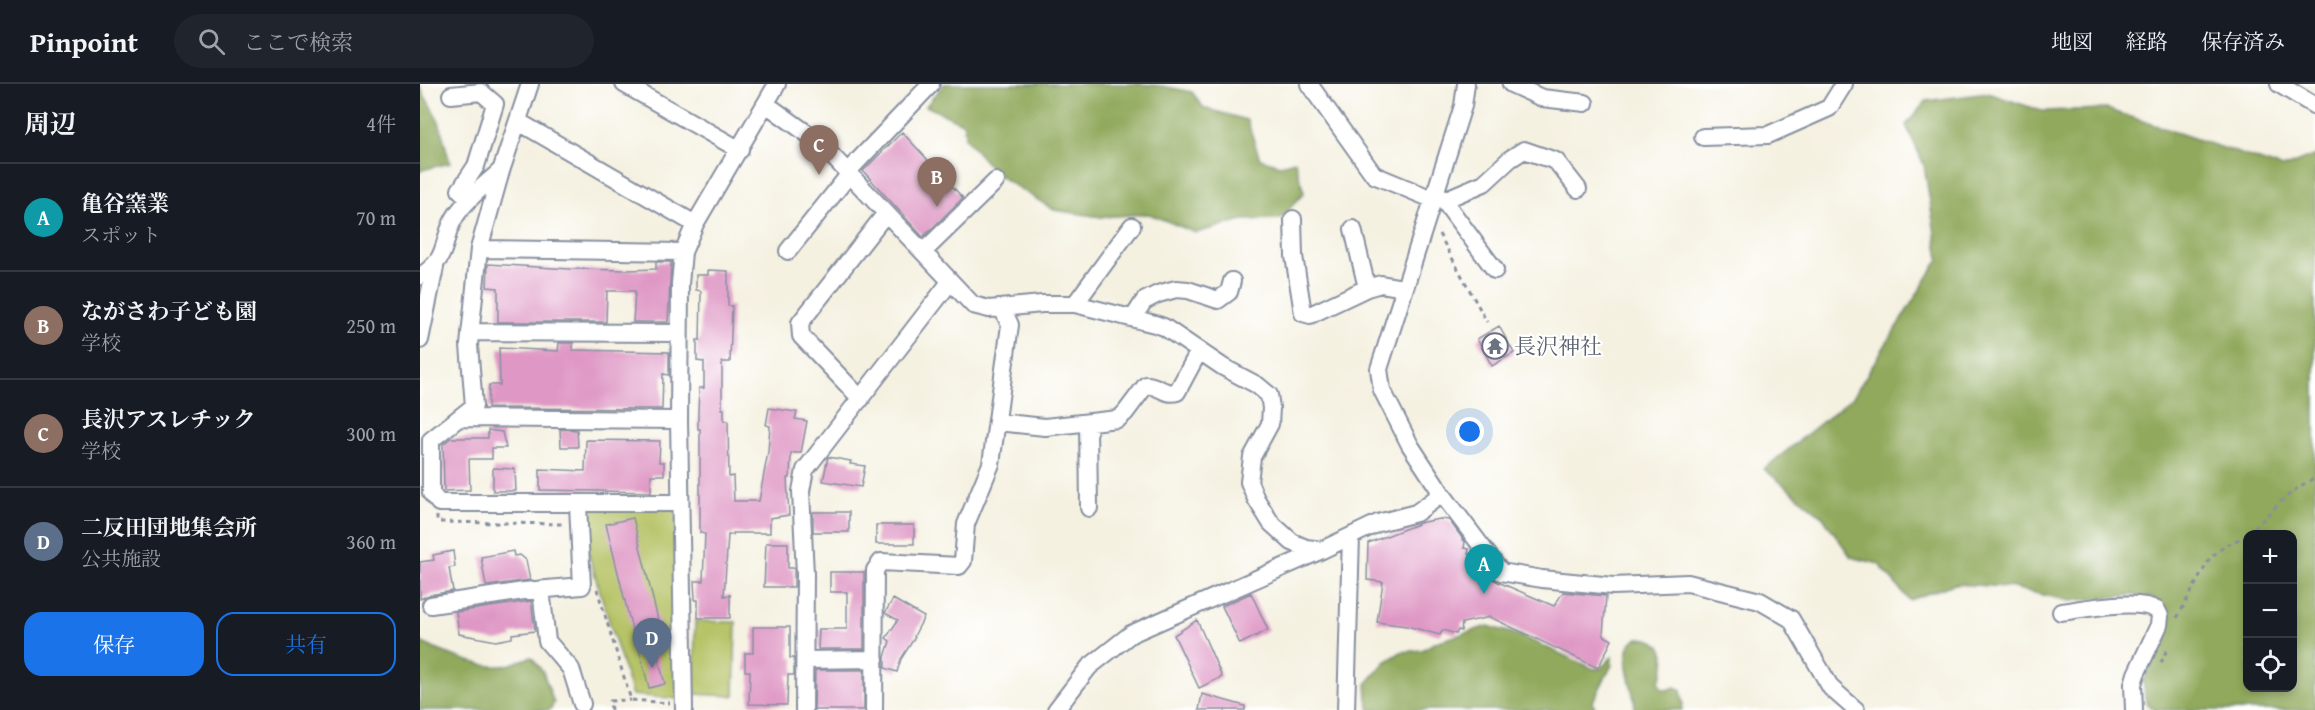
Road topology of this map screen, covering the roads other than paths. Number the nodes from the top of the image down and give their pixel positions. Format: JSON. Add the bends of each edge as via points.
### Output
{"nodes":[{"id":1,"x":530,"y":84,"type":"edge"},
{"id":2,"x":624,"y":84,"type":"edge"},
{"id":3,"x":777,"y":84,"type":"edge"},
{"id":4,"x":931,"y":84,"type":"edge"},
{"id":5,"x":1309,"y":84,"type":"edge"},
{"id":6,"x":1466,"y":84,"type":"edge"},
{"id":7,"x":1511,"y":84,"type":"edge"},
{"id":8,"x":1844,"y":84,"type":"edge"},
{"id":9,"x":2279,"y":84,"type":"edge"},
{"id":10,"x":644,"y":89,"type":"edge"},
{"id":11,"x":451,"y":95,"type":"dead end"},
{"id":12,"x":1585,"y":103,"type":"dead end"},
{"id":13,"x":766,"y":104,"type":"junction"},
{"id":14,"x":2315,"y":106,"type":"edge"},
{"id":15,"x":519,"y":122,"type":"junction"},
{"id":16,"x":1703,"y":137,"type":"dead end"},
{"id":17,"x":740,"y":150,"type":"junction"},
{"id":18,"x":501,"y":171,"type":"junction"},
{"id":19,"x":849,"y":174,"type":"junction"},
{"id":20,"x":996,"y":181,"type":"dead end"},
{"id":21,"x":1578,"y":189,"type":"dead end"},
{"id":22,"x":470,"y":199,"type":"junction"},
{"id":23,"x":1434,"y":200,"type":"junction"},
{"id":24,"x":886,"y":213,"type":"junction"},
{"id":25,"x":1293,"y":219,"type":"dead end"},
{"id":26,"x":695,"y":224,"type":"junction"},
{"id":27,"x":1132,"y":226,"type":"dead end"},
{"id":28,"x":1353,"y":229,"type":"dead end"},
{"id":29,"x":479,"y":249,"type":"junction"},
{"id":30,"x":788,"y":251,"type":"dead end"},
{"id":31,"x":683,"y":252,"type":"junction"},
{"id":32,"x":923,"y":252,"type":"junction"},
{"id":33,"x":1495,"y":270,"type":"dead end"},
{"id":34,"x":427,"y":272,"type":"edge"},
{"id":35,"x":1189,"y":279,"type":"dead end"},
{"id":36,"x":1232,"y":281,"type":"dead end"},
{"id":37,"x":950,"y":282,"type":"junction"},
{"id":38,"x":1367,"y":288,"type":"junction"},
{"id":39,"x":1403,"y":288,"type":"junction"},
{"id":40,"x":1144,"y":301,"type":"junction"},
{"id":41,"x":1076,"y":304,"type":"junction"},
{"id":42,"x":1002,"y":308,"type":"junction"},
{"id":43,"x":1133,"y":318,"type":"junction"},
{"id":44,"x":470,"y":332,"type":"junction"},
{"id":45,"x":679,"y":333,"type":"junction"},
{"id":46,"x":420,"y":340,"type":"edge"},
{"id":47,"x":1199,"y":351,"type":"junction"},
{"id":48,"x":861,"y":399,"type":"junction"},
{"id":49,"x":459,"y":418,"type":"junction"},
{"id":50,"x":680,"y":420,"type":"junction"},
{"id":51,"x":997,"y":422,"type":"junction"},
{"id":52,"x":1088,"y":423,"type":"junction"},
{"id":53,"x":426,"y":443,"type":"edge"},
{"id":54,"x":1442,"y":494,"type":"junction"},
{"id":55,"x":580,"y":503,"type":"junction"},
{"id":56,"x":680,"y":503,"type":"junction"},
{"id":57,"x":1089,"y":508,"type":"dead end"},
{"id":58,"x":1352,"y":536,"type":"junction"},
{"id":59,"x":1322,"y":550,"type":"junction"},
{"id":60,"x":541,"y":590,"type":"junction"},
{"id":61,"x":431,"y":605,"type":"dead end"},
{"id":62,"x":2061,"y":612,"type":"dead end"},
{"id":63,"x":875,"y":659,"type":"junction"},
{"id":64,"x":805,"y":660,"type":"junction"},
{"id":65,"x":582,"y":704,"type":"dead end"},
{"id":66,"x":684,"y":707,"type":"edge"},
{"id":67,"x":804,"y":710,"type":"edge"},
{"id":68,"x":874,"y":710,"type":"edge"},
{"id":69,"x":1056,"y":710,"type":"edge"},
{"id":70,"x":1346,"y":710,"type":"edge"},
{"id":71,"x":1856,"y":710,"type":"edge"},
{"id":72,"x":2134,"y":710,"type":"edge"}],
"edges":[{"from":1,"to":15,"type":"street"},
{"from":2,"to":10,"type":"street"},
{"from":3,"to":13,"type":"street"},
{"from":4,"to":19,"type":"street"},
{"from":5,"to":23,"type":"street","via":[[1374,175]]},
{"from":6,"to":23,"type":"street"},
{"from":7,"to":12,"type":"street","via":[[1542,98]]},
{"from":8,"to":16,"type":"street","via":[[1829,108],[1768,135]]},
{"from":9,"to":14,"type":"street"},
{"from":10,"to":17,"type":"street"},
{"from":11,"to":22,"type":"street","via":[[481,92],[495,104],[476,165],[460,190]]},
{"from":13,"to":17,"type":"street"},
{"from":13,"to":19,"type":"street","via":[[819,142]]},
{"from":15,"to":18,"type":"street"},
{"from":15,"to":26,"type":"street"},
{"from":17,"to":26,"type":"street"},
{"from":18,"to":22,"type":"street"},
{"from":18,"to":29,"type":"street"},
{"from":19,"to":24,"type":"street"},
{"from":19,"to":30,"type":"street"},
{"from":20,"to":32,"type":"street"},
{"from":21,"to":23,"type":"street","via":[[1556,161],[1524,150],[1484,183]]},
{"from":22,"to":34,"type":"street","via":[[455,216]]},
{"from":23,"to":33,"type":"street"},
{"from":23,"to":39,"type":"street"},
{"from":24,"to":32,"type":"street"},
{"from":24,"to":48,"type":"street","via":[[800,323],[801,336]]},
{"from":25,"to":38,"type":"street","via":[[1303,313],[1310,315]]},
{"from":26,"to":31,"type":"street"},
{"from":27,"to":41,"type":"street"},
{"from":28,"to":38,"type":"street"},
{"from":29,"to":31,"type":"street"},
{"from":29,"to":44,"type":"street"},
{"from":31,"to":45,"type":"street"},
{"from":32,"to":37,"type":"street"},
{"from":34,"to":46,"type":"street"},
{"from":35,"to":40,"type":"street","via":[[1159,284]]},
{"from":36,"to":40,"type":"street","via":[[1229,292],[1218,300],[1183,289]]},
{"from":37,"to":42,"type":"street","via":[[973,305]]},
{"from":37,"to":48,"type":"street"},
{"from":38,"to":39,"type":"street","via":[[1381,284]]},
{"from":39,"to":54,"type":"street","via":[[1379,369],[1382,390],[1410,445]]},
{"from":40,"to":43,"type":"street"},
{"from":41,"to":42,"type":"street"},
{"from":41,"to":43,"type":"street"},
{"from":42,"to":51,"type":"street","via":[[1010,325]]},
{"from":43,"to":47,"type":"street","via":[[1164,327]]},
{"from":44,"to":45,"type":"street"},
{"from":44,"to":49,"type":"street","via":[[474,406]]},
{"from":45,"to":50,"type":"street"},
{"from":47,"to":52,"type":"street","via":[[1177,392],[1146,385],[1121,417]]},
{"from":47,"to":59,"type":"street","via":[[1269,395],[1270,424],[1252,457],[1249,482],[1271,523],[1292,542]]},
{"from":48,"to":64,"type":"street","via":[[805,470],[801,491]]},
{"from":49,"to":50,"type":"street"},
{"from":49,"to":53,"type":"street"},
{"from":50,"to":56,"type":"street"},
{"from":51,"to":52,"type":"street","via":[[1045,427]]},
{"from":51,"to":63,"type":"street","via":[[991,464],[966,524],[963,561],[959,566],[881,562],[875,570]]},
{"from":52,"to":57,"type":"street"},
{"from":53,"to":55,"type":"street","via":[[431,493],[439,503]]},
{"from":54,"to":58,"type":"street","via":[[1416,513]]},
{"from":54,"to":71,"type":"street","via":[[1501,572],[1613,586],[1688,583],[1760,601],[1791,619],[1831,688]]},
{"from":55,"to":56,"type":"street"},
{"from":55,"to":60,"type":"street","via":[[582,586]]},
{"from":56,"to":66,"type":"street"},
{"from":58,"to":59,"type":"street"},
{"from":58,"to":70,"type":"street"},
{"from":59,"to":69,"type":"street","via":[[1131,634],[1089,667]]},
{"from":60,"to":61,"type":"street"},
{"from":60,"to":65,"type":"street","via":[[547,642],[571,669]]},
{"from":62,"to":72,"type":"street","via":[[2132,605],[2157,610],[2158,625],[2133,684]]},
{"from":63,"to":64,"type":"street"},
{"from":63,"to":68,"type":"street"},
{"from":64,"to":67,"type":"street"}]}
